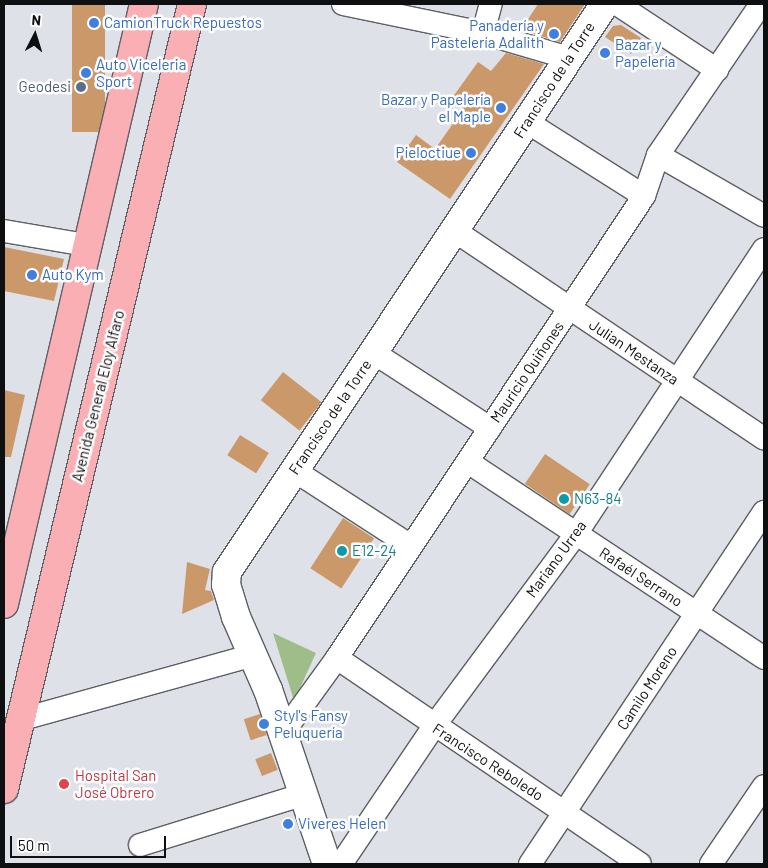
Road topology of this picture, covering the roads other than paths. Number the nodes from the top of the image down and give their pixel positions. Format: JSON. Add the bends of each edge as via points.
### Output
{"nodes":[{"id":1,"x":144,"y":4,"type":"edge"},
{"id":2,"x":192,"y":4,"type":"edge"},
{"id":3,"x":343,"y":4,"type":"edge"},
{"id":4,"x":491,"y":4,"type":"edge"},
{"id":5,"x":605,"y":4,"type":"edge"},
{"id":6,"x":617,"y":4,"type":"edge"},
{"id":7,"x":761,"y":4,"type":"edge"},
{"id":8,"x":482,"y":33,"type":"junction"},
{"id":9,"x":569,"y":58,"type":"junction"},
{"id":10,"x":717,"y":70,"type":"junction"},
{"id":11,"x":526,"y":122,"type":"junction"},
{"id":12,"x":658,"y":155,"type":"junction"},
{"id":13,"x":644,"y":196,"type":"junction"},
{"id":14,"x":764,"y":216,"type":"edge"},
{"id":15,"x":4,"y":230,"type":"edge"},
{"id":16,"x":455,"y":231,"type":"junction"},
{"id":17,"x":86,"y":245,"type":"junction"},
{"id":18,"x":764,"y":249,"type":"edge"},
{"id":19,"x":570,"y":308,"type":"junction"},
{"id":20,"x":374,"y":353,"type":"junction"},
{"id":21,"x":675,"y":380,"type":"junction"},
{"id":22,"x":490,"y":428,"type":"junction"},
{"id":23,"x":764,"y":439,"type":"edge"},
{"id":24,"x":468,"y":462,"type":"junction"},
{"id":25,"x":295,"y":471,"type":"junction"},
{"id":26,"x":764,"y":512,"type":"edge"},
{"id":27,"x":576,"y":534,"type":"junction"},
{"id":28,"x":411,"y":546,"type":"junction"},
{"id":29,"x":4,"y":604,"type":"edge"},
{"id":30,"x":696,"y":614,"type":"junction"},
{"id":31,"x":254,"y":655,"type":"junction"},
{"id":32,"x":337,"y":658,"type":"junction"},
{"id":33,"x":764,"y":658,"type":"edge"},
{"id":34,"x":19,"y":720,"type":"junction"},
{"id":35,"x":434,"y":726,"type":"junction"},
{"id":36,"x":282,"y":734,"type":"junction"},
{"id":37,"x":764,"y":786,"type":"edge"},
{"id":38,"x":4,"y":789,"type":"edge"},
{"id":39,"x":302,"y":795,"type":"junction"},
{"id":40,"x":566,"y":813,"type":"junction"},
{"id":41,"x":140,"y":845,"type":"dead end"},
{"id":42,"x":327,"y":864,"type":"edge"},
{"id":43,"x":340,"y":864,"type":"edge"},
{"id":44,"x":530,"y":864,"type":"edge"},
{"id":45,"x":640,"y":864,"type":"edge"},
{"id":46,"x":711,"y":864,"type":"edge"}],
"edges":[{"from":1,"to":17,"type":"main road"},
{"from":2,"to":34,"type":"main road","name":"Avenida General Eloy Alfaro"},
{"from":3,"to":8,"type":"street"},
{"from":4,"to":8,"type":"street"},
{"from":5,"to":9,"type":"street","name":"Francisco de la Torre"},
{"from":6,"to":10,"type":"street"},
{"from":7,"to":10,"type":"street","name":"Mauricio Quiñones"},
{"from":8,"to":9,"type":"street"},
{"from":9,"to":11,"type":"street","name":"Francisco de la Torre"},
{"from":10,"to":12,"type":"street","name":"Mauricio Quiñones"},
{"from":11,"to":13,"type":"street"},
{"from":11,"to":16,"type":"street","name":"Francisco de la Torre"},
{"from":12,"to":13,"type":"street","name":"Mauricio Quiñones"},
{"from":12,"to":14,"type":"street"},
{"from":13,"to":19,"type":"street","name":"Mauricio Quiñones"},
{"from":15,"to":17,"type":"street"},
{"from":16,"to":19,"type":"street","name":"Julian Mestanza"},
{"from":16,"to":20,"type":"street","name":"Francisco de la Torre"},
{"from":17,"to":29,"type":"main road"},
{"from":18,"to":21,"type":"street","name":"Mariano Urrea"},
{"from":19,"to":21,"type":"street","name":"Julian Mestanza"},
{"from":19,"to":22,"type":"street","name":"Mauricio Quiñones"},
{"from":20,"to":22,"type":"street"},
{"from":20,"to":25,"type":"street","name":"Francisco de la Torre"},
{"from":21,"to":23,"type":"street","name":"Julian Mestanza"},
{"from":21,"to":27,"type":"street","name":"Mariano Urrea"},
{"from":22,"to":24,"type":"street","name":"Mauricio Quiñones"},
{"from":24,"to":27,"type":"street","name":"Rafaél Serrano"},
{"from":24,"to":28,"type":"street","name":"Mauricio Quiñones"},
{"from":25,"to":28,"type":"street"},
{"from":25,"to":31,"type":"street","name":"Francisco de la Torre","via":[[227,572],[226,585],[236,616]]},
{"from":26,"to":30,"type":"street","name":"Camilo Moreno"},
{"from":27,"to":30,"type":"street","name":"Rafaél Serrano"},
{"from":27,"to":35,"type":"street","name":"Mariano Urrea"},
{"from":28,"to":32,"type":"street","name":"Mauricio Quiñones"},
{"from":30,"to":33,"type":"street","name":"Rafaél Serrano"},
{"from":30,"to":40,"type":"street","name":"Camilo Moreno"},
{"from":31,"to":34,"type":"street"},
{"from":31,"to":36,"type":"street","name":"Francisco de la Torre"},
{"from":32,"to":35,"type":"street","name":"Francisco Reboledo"},
{"from":32,"to":36,"type":"street","name":"Mauricio Quiñones"},
{"from":34,"to":38,"type":"main road","name":"Avenida General Eloy Alfaro"},
{"from":35,"to":40,"type":"street","name":"Francisco Reboledo"},
{"from":35,"to":43,"type":"street","name":"Mariano Urrea"},
{"from":36,"to":39,"type":"street","name":"Francisco de la Torre"},
{"from":37,"to":46,"type":"street"},
{"from":39,"to":41,"type":"street"},
{"from":39,"to":42,"type":"street","name":"Francisco de la Torre"},
{"from":40,"to":44,"type":"street","name":"Camilo Moreno"},
{"from":40,"to":45,"type":"street","name":"Francisco Reboledo"}]}
